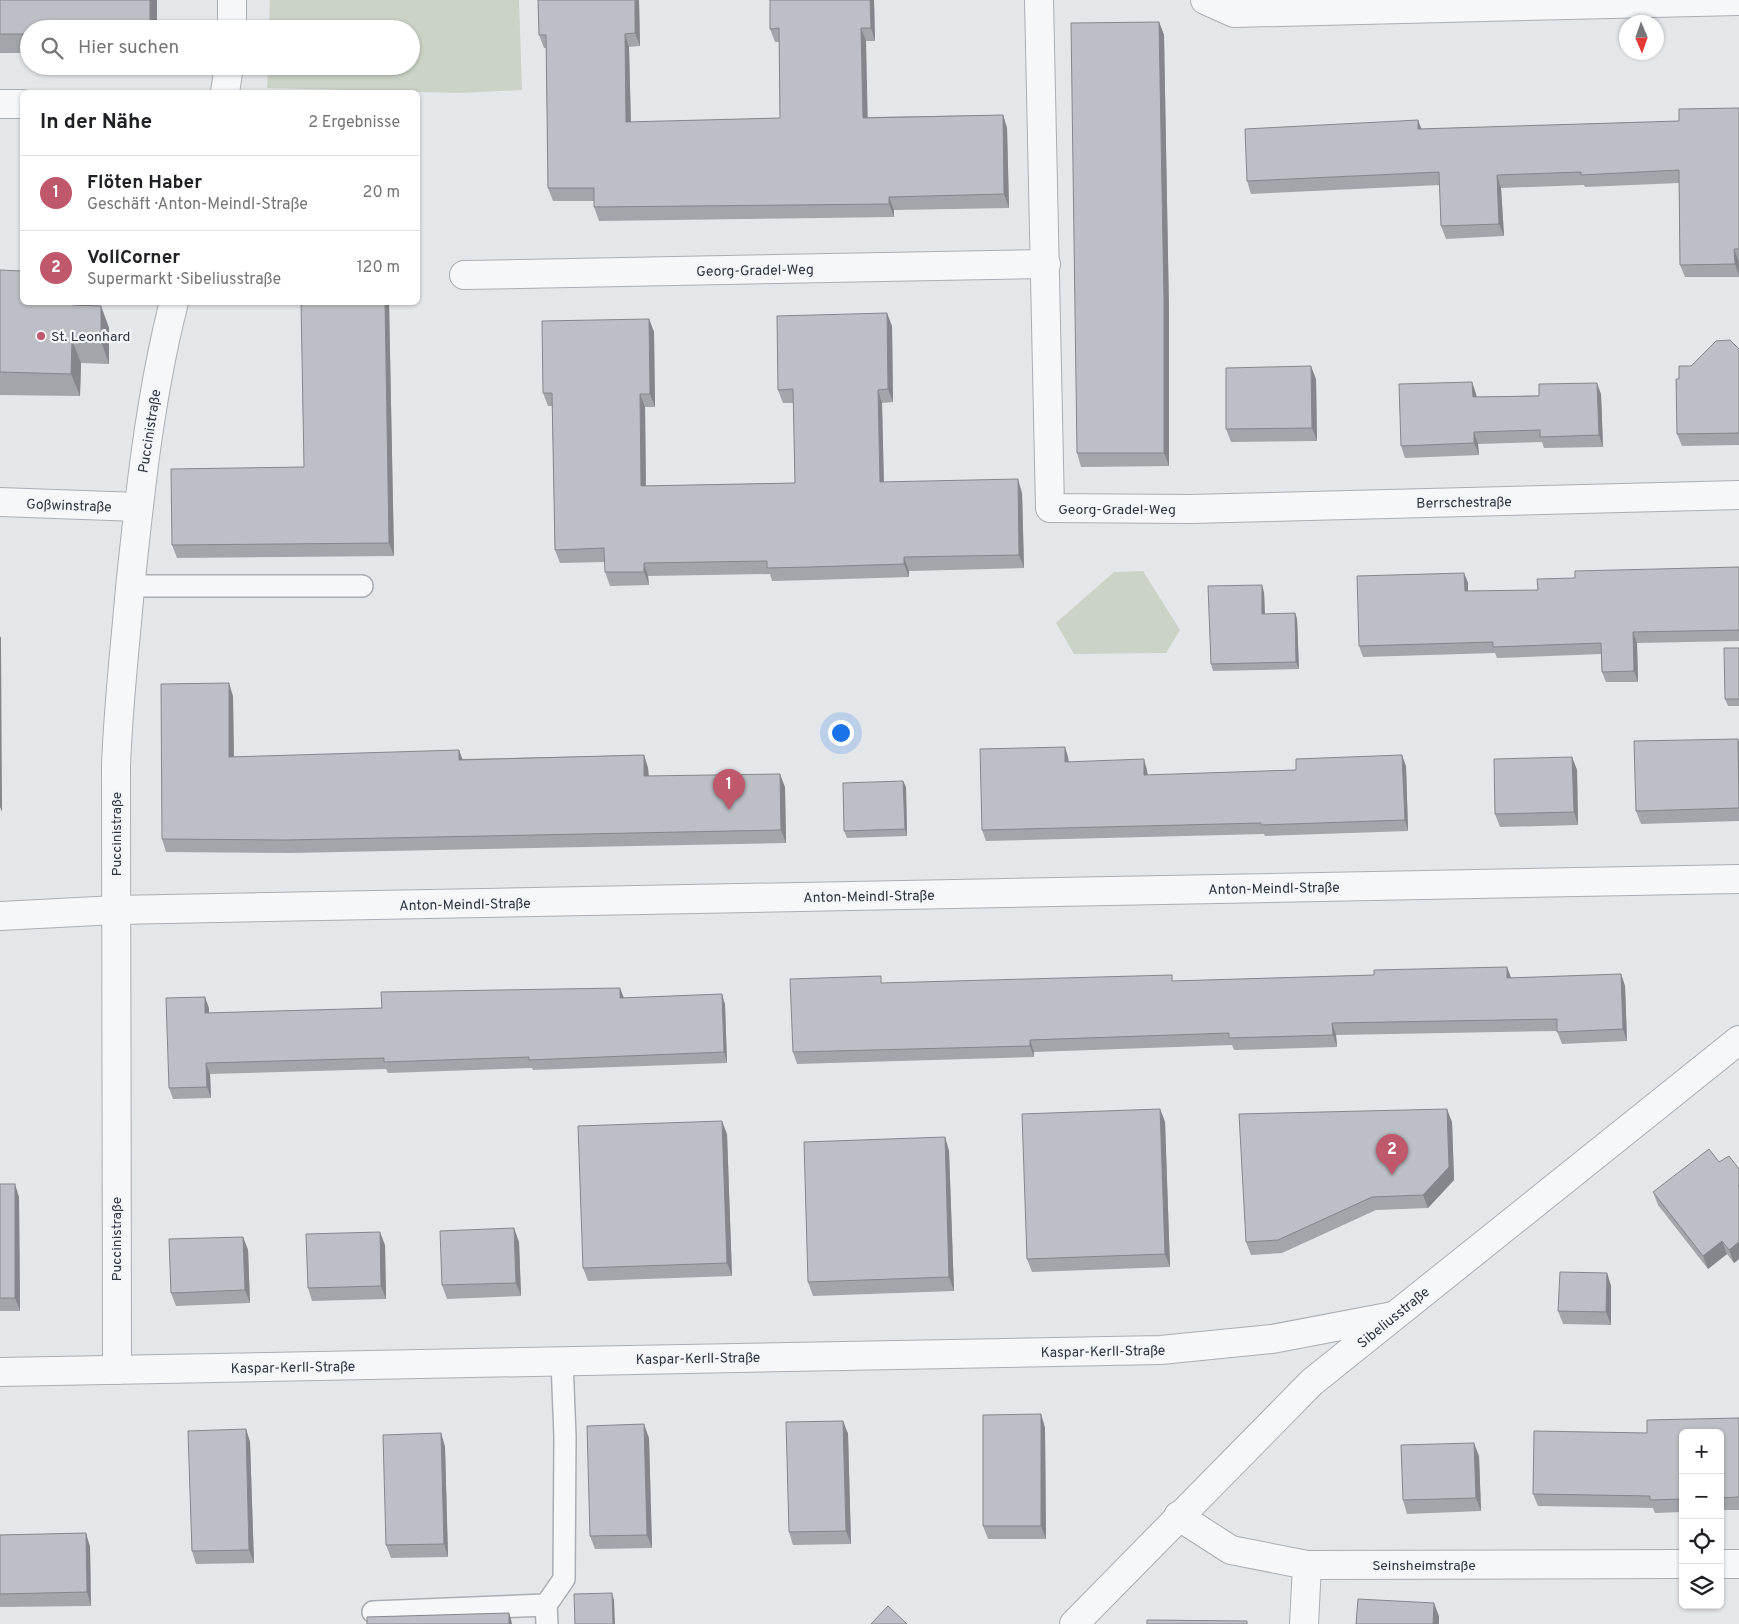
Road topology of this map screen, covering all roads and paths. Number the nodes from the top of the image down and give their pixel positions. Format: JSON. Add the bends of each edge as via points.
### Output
{"nodes":[{"id":1,"x":232,"y":0,"type":"edge"},
{"id":2,"x":1039,"y":0,"type":"edge"},
{"id":3,"x":1205,"y":0,"type":"edge"},
{"id":4,"x":1739,"y":1,"type":"edge"},
{"id":5,"x":232,"y":20,"type":"edge"},
{"id":6,"x":228,"y":75,"type":"edge"},
{"id":7,"x":225,"y":90,"type":"edge"},
{"id":8,"x":0,"y":104,"type":"edge"},
{"id":9,"x":20,"y":104,"type":"edge"},
{"id":10,"x":1046,"y":264,"type":"junction"},
{"id":11,"x":464,"y":275,"type":"dead end"},
{"id":12,"x":173,"y":305,"type":"edge"},
{"id":13,"x":1739,"y":495,"type":"edge"},
{"id":14,"x":0,"y":502,"type":"edge"},
{"id":15,"x":138,"y":507,"type":"junction"},
{"id":16,"x":1189,"y":509,"type":"joint"},
{"id":17,"x":131,"y":586,"type":"junction"},
{"id":18,"x":362,"y":586,"type":"dead end"},
{"id":19,"x":1739,"y":879,"type":"edge"},
{"id":20,"x":116,"y":910,"type":"junction"},
{"id":21,"x":0,"y":916,"type":"edge"},
{"id":22,"x":1739,"y":1040,"type":"edge"},
{"id":23,"x":1393,"y":1316,"type":"junction"},
{"id":24,"x":562,"y":1361,"type":"junction"},
{"id":25,"x":117,"y":1370,"type":"junction"},
{"id":26,"x":0,"y":1372,"type":"edge"},
{"id":27,"x":1178,"y":1516,"type":"junction"},
{"id":28,"x":1679,"y":1564,"type":"edge"},
{"id":29,"x":1724,"y":1564,"type":"edge"},
{"id":30,"x":1739,"y":1564,"type":"edge"},
{"id":31,"x":1307,"y":1565,"type":"junction"},
{"id":32,"x":373,"y":1612,"type":"dead end"},
{"id":33,"x":546,"y":1614,"type":"edge"},
{"id":34,"x":1074,"y":1624,"type":"edge"},
{"id":35,"x":1304,"y":1624,"type":"edge"}],
"edges":[{"from":1,"to":5,"type":"street"},
{"from":2,"to":10,"type":"street","name":"Georg-Gradel-Weg"},
{"from":3,"to":4,"type":"street","via":[[1234,13]]},
{"from":6,"to":7,"type":"street"},
{"from":8,"to":9,"type":"street"},
{"from":10,"to":11,"type":"street","name":"Georg-Gradel-Weg"},
{"from":10,"to":16,"type":"street","name":"Georg-Gradel-Weg","via":[[1050,508]]},
{"from":12,"to":15,"type":"street","name":"Puccinistraße","via":[[149,424]]},
{"from":13,"to":16,"type":"street","name":"Berrschestraße"},
{"from":14,"to":15,"type":"street","name":"Goßwinstraße"},
{"from":15,"to":17,"type":"street","name":"Puccinistraße"},
{"from":17,"to":18,"type":"lane"},
{"from":17,"to":20,"type":"street","name":"Puccinistraße","via":[[118,712]]},
{"from":19,"to":20,"type":"street","name":"Anton-Meindl-Straße"},
{"from":20,"to":21,"type":"street","name":"Anton-Meindl-Straße"},
{"from":20,"to":25,"type":"street","name":"Puccinistraße"},
{"from":22,"to":23,"type":"street","name":"Sibeliusstraße"},
{"from":23,"to":24,"type":"street","name":"Kaspar-Kerll-Straße","via":[[1272,1338],[1161,1350]]},
{"from":23,"to":27,"type":"street","name":"Sibeliusstraße","via":[[1312,1382]]},
{"from":24,"to":25,"type":"street","name":"Kaspar-Kerll-Straße"},
{"from":24,"to":33,"type":"lane","via":[[564,1579]]},
{"from":25,"to":26,"type":"street","name":"Kaspar-Kerll-Straße"},
{"from":27,"to":31,"type":"street","name":"Seinsheimstraße","via":[[1231,1550]]},
{"from":27,"to":34,"type":"street","name":"Sibeliusstraße"},
{"from":28,"to":31,"type":"street","name":"Seinsheimstraße"},
{"from":29,"to":30,"type":"street"},
{"from":31,"to":35,"type":"street"},
{"from":32,"to":33,"type":"lane"}]}
